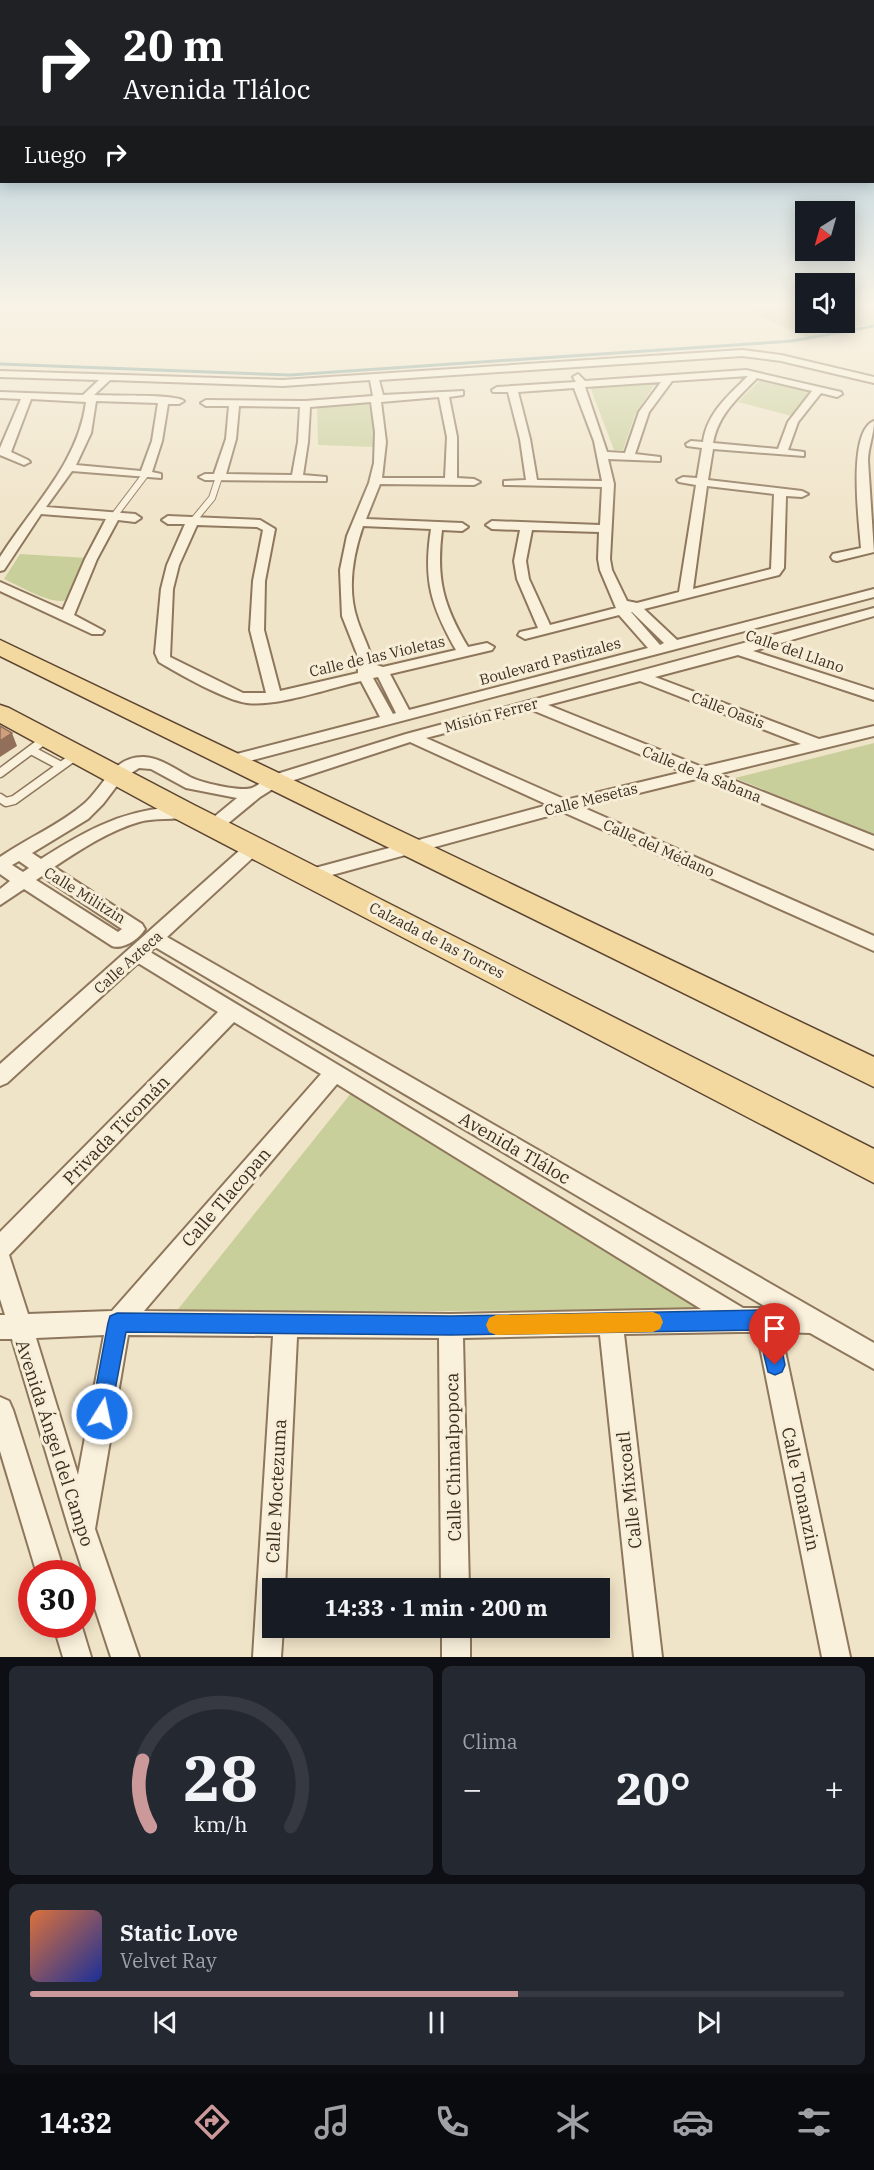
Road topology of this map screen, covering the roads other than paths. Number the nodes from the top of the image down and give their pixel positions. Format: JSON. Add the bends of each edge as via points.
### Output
{"nodes":[{"id":1,"x":106,"y":379,"type":"edge"},
{"id":2,"x":120,"y":379,"type":"edge"},
{"id":3,"x":162,"y":379,"type":"edge"},
{"id":4,"x":343,"y":379,"type":"edge"},
{"id":5,"x":368,"y":379,"type":"edge"},
{"id":6,"x":572,"y":379,"type":"edge"},
{"id":7,"x":576,"y":379,"type":"edge"},
{"id":8,"x":654,"y":379,"type":"edge"},
{"id":9,"x":668,"y":379,"type":"edge"},
{"id":10,"x":751,"y":379,"type":"edge"},
{"id":11,"x":778,"y":379,"type":"edge"},
{"id":12,"x":578,"y":386,"type":"junction"},
{"id":13,"x":512,"y":389,"type":"junction"},
{"id":14,"x":819,"y":389,"type":"junction"},
{"id":15,"x":497,"y":390,"type":"dead end"},
{"id":16,"x":459,"y":393,"type":"dead end"},
{"id":17,"x":443,"y":394,"type":"junction"},
{"id":18,"x":837,"y":394,"type":"dead end"},
{"id":19,"x":0,"y":395,"type":"edge"},
{"id":20,"x":27,"y":396,"type":"junction"},
{"id":21,"x":92,"y":399,"type":"junction"},
{"id":22,"x":164,"y":400,"type":"junction"},
{"id":23,"x":179,"y":400,"type":"dead end"},
{"id":24,"x":375,"y":400,"type":"junction"},
{"id":25,"x":206,"y":403,"type":"dead end"},
{"id":26,"x":234,"y":404,"type":"junction"},
{"id":27,"x":305,"y":404,"type":"junction"},
{"id":28,"x":874,"y":424,"type":"edge"},
{"id":29,"x":691,"y":444,"type":"dead end"},
{"id":30,"x":708,"y":445,"type":"junction"},
{"id":31,"x":2,"y":452,"type":"edge"},
{"id":32,"x":782,"y":452,"type":"junction"},
{"id":33,"x":800,"y":454,"type":"dead end"},
{"id":34,"x":603,"y":455,"type":"junction"},
{"id":35,"x":629,"y":457,"type":"junction"},
{"id":36,"x":656,"y":459,"type":"dead end"},
{"id":37,"x":24,"y":462,"type":"dead end"},
{"id":38,"x":71,"y":468,"type":"junction"},
{"id":39,"x":151,"y":475,"type":"junction"},
{"id":40,"x":205,"y":477,"type":"dead end"},
{"id":41,"x":219,"y":477,"type":"junction"},
{"id":42,"x":297,"y":478,"type":"junction"},
{"id":43,"x":322,"y":479,"type":"dead end"},
{"id":44,"x":683,"y":480,"type":"dead end"},
{"id":45,"x":376,"y":481,"type":"junction"},
{"id":46,"x":451,"y":482,"type":"junction"},
{"id":47,"x":474,"y":482,"type":"dead end"},
{"id":48,"x":702,"y":482,"type":"junction"},
{"id":49,"x":508,"y":483,"type":"dead end"},
{"id":50,"x":532,"y":483,"type":"junction"},
{"id":51,"x":608,"y":484,"type":"junction"},
{"id":52,"x":780,"y":492,"type":"junction"},
{"id":53,"x":802,"y":494,"type":"dead end"},
{"id":54,"x":38,"y":510,"type":"junction"},
{"id":55,"x":114,"y":516,"type":"junction"},
{"id":56,"x":135,"y":518,"type":"dead end"},
{"id":57,"x":168,"y":520,"type":"dead end"},
{"id":58,"x":193,"y":521,"type":"junction"},
{"id":59,"x":358,"y":522,"type":"junction"},
{"id":60,"x":492,"y":525,"type":"dead end"},
{"id":61,"x":437,"y":526,"type":"junction"},
{"id":62,"x":527,"y":526,"type":"junction"},
{"id":63,"x":462,"y":527,"type":"dead end"},
{"id":64,"x":607,"y":529,"type":"junction"},
{"id":65,"x":871,"y":549,"type":"edge"},
{"id":66,"x":837,"y":557,"type":"dead end"},
{"id":67,"x":0,"y":567,"type":"edge"},
{"id":68,"x":0,"y":586,"type":"edge"},
{"id":69,"x":874,"y":593,"type":"edge"},
{"id":70,"x":685,"y":596,"type":"junction"},
{"id":71,"x":626,"y":606,"type":"junction"},
{"id":72,"x":874,"y":612,"type":"edge"},
{"id":73,"x":67,"y":616,"type":"junction"},
{"id":74,"x":546,"y":630,"type":"junction"},
{"id":75,"x":97,"y":631,"type":"dead end"},
{"id":76,"x":525,"y":635,"type":"dead end"},
{"id":77,"x":705,"y":638,"type":"junction"},
{"id":78,"x":487,"y":646,"type":"dead end"},
{"id":79,"x":675,"y":646,"type":"junction"},
{"id":80,"x":0,"y":647,"type":"edge"},
{"id":81,"x":657,"y":650,"type":"junction"},
{"id":82,"x":740,"y":650,"type":"junction"},
{"id":83,"x":464,"y":652,"type":"junction"},
{"id":84,"x":367,"y":671,"type":"junction"},
{"id":85,"x":382,"y":672,"type":"junction"},
{"id":86,"x":640,"y":676,"type":"junction"},
{"id":87,"x":874,"y":695,"type":"edge"},
{"id":88,"x":274,"y":697,"type":"junction"},
{"id":89,"x":531,"y":704,"type":"junction"},
{"id":90,"x":0,"y":713,"type":"edge"},
{"id":91,"x":405,"y":716,"type":"junction"},
{"id":92,"x":388,"y":721,"type":"junction"},
{"id":93,"x":874,"y":731,"type":"edge"},
{"id":94,"x":411,"y":737,"type":"junction"},
{"id":95,"x":39,"y":744,"type":"junction"},
{"id":96,"x":816,"y":744,"type":"junction"},
{"id":97,"x":69,"y":760,"type":"junction"},
{"id":98,"x":234,"y":760,"type":"junction"},
{"id":99,"x":699,"y":772,"type":"junction"},
{"id":100,"x":0,"y":773,"type":"edge"},
{"id":101,"x":116,"y":773,"type":"junction"},
{"id":102,"x":264,"y":787,"type":"junction"},
{"id":103,"x":0,"y":798,"type":"edge"},
{"id":104,"x":563,"y":806,"type":"junction"},
{"id":105,"x":185,"y":812,"type":"junction"},
{"id":106,"x":214,"y":826,"type":"junction"},
{"id":107,"x":874,"y":843,"type":"edge"},
{"id":108,"x":255,"y":846,"type":"junction"},
{"id":109,"x":410,"y":849,"type":"junction"},
{"id":110,"x":18,"y":852,"type":"junction"},
{"id":111,"x":0,"y":866,"type":"edge"},
{"id":112,"x":41,"y":867,"type":"junction"},
{"id":113,"x":310,"y":875,"type":"junction"},
{"id":114,"x":23,"y":881,"type":"junction"},
{"id":115,"x":0,"y":898,"type":"edge"},
{"id":116,"x":154,"y":938,"type":"junction"},
{"id":117,"x":874,"y":944,"type":"edge"},
{"id":118,"x":136,"y":954,"type":"junction"},
{"id":119,"x":232,"y":1011,"type":"junction"},
{"id":120,"x":335,"y":1072,"type":"junction"},
{"id":121,"x":874,"y":1073,"type":"edge"},
{"id":122,"x":0,"y":1077,"type":"edge"},
{"id":123,"x":874,"y":1167,"type":"edge"},
{"id":124,"x":0,"y":1248,"type":"edge"},
{"id":125,"x":0,"y":1262,"type":"edge"},
{"id":126,"x":740,"y":1320,"type":"junction"},
{"id":127,"x":766,"y":1320,"type":"junction"},
{"id":128,"x":813,"y":1321,"type":"junction"},
{"id":129,"x":117,"y":1323,"type":"junction"},
{"id":130,"x":611,"y":1323,"type":"junction"},
{"id":131,"x":286,"y":1326,"type":"junction"},
{"id":132,"x":451,"y":1326,"type":"junction"},
{"id":133,"x":9,"y":1327,"type":"edge"},
{"id":134,"x":874,"y":1357,"type":"edge"},
{"id":135,"x":0,"y":1410,"type":"edge"},
{"id":136,"x":9,"y":1466,"type":"edge"},
{"id":137,"x":82,"y":1529,"type":"junction"},
{"id":138,"x":46,"y":1560,"type":"edge"},
{"id":139,"x":455,"y":1578,"type":"edge"},
{"id":140,"x":71,"y":1638,"type":"edge"},
{"id":141,"x":456,"y":1638,"type":"edge"},
{"id":142,"x":77,"y":1657,"type":"edge"},
{"id":143,"x":125,"y":1657,"type":"edge"},
{"id":144,"x":267,"y":1657,"type":"edge"},
{"id":145,"x":456,"y":1657,"type":"edge"},
{"id":146,"x":648,"y":1657,"type":"edge"},
{"id":147,"x":836,"y":1657,"type":"edge"}],
"edges":[{"from":1,"to":21,"type":"street"},
{"from":2,"to":21,"type":"street"},
{"from":3,"to":4,"type":"street","via":[[274,383]]},
{"from":5,"to":24,"type":"street"},
{"from":6,"to":12,"type":"street"},
{"from":7,"to":12,"type":"street"},
{"from":8,"to":12,"type":"street"},
{"from":9,"to":35,"type":"street","via":[[644,412]]},
{"from":10,"to":30,"type":"street","via":[[721,409],[710,430]]},
{"from":11,"to":14,"type":"street"},
{"from":12,"to":13,"type":"street"},
{"from":12,"to":34,"type":"street"},
{"from":13,"to":15,"type":"street"},
{"from":13,"to":50,"type":"street"},
{"from":14,"to":18,"type":"street"},
{"from":14,"to":32,"type":"street","via":[[793,422]]},
{"from":16,"to":17,"type":"street"},
{"from":17,"to":24,"type":"street"},
{"from":17,"to":46,"type":"street","via":[[452,437]]},
{"from":19,"to":20,"type":"street"},
{"from":20,"to":21,"type":"street"},
{"from":20,"to":31,"type":"street"},
{"from":21,"to":22,"type":"street"},
{"from":21,"to":38,"type":"street","via":[[88,430]]},
{"from":22,"to":23,"type":"street"},
{"from":22,"to":39,"type":"street"},
{"from":24,"to":27,"type":"street"},
{"from":24,"to":45,"type":"street","via":[[381,438]]},
{"from":25,"to":26,"type":"street"},
{"from":26,"to":27,"type":"street"},
{"from":26,"to":41,"type":"street","via":[[231,439]]},
{"from":27,"to":42,"type":"street"},
{"from":28,"to":65,"type":"street","via":[[863,454]]},
{"from":29,"to":30,"type":"street"},
{"from":30,"to":32,"type":"street"},
{"from":30,"to":48,"type":"street"},
{"from":31,"to":37,"type":"street"},
{"from":32,"to":33,"type":"street"},
{"from":34,"to":35,"type":"street"},
{"from":34,"to":51,"type":"street"},
{"from":35,"to":36,"type":"street"},
{"from":38,"to":39,"type":"street"},
{"from":38,"to":54,"type":"street"},
{"from":39,"to":55,"type":"lane"},
{"from":40,"to":41,"type":"street"},
{"from":41,"to":42,"type":"street"},
{"from":41,"to":58,"type":"lane","via":[[212,498]]},
{"from":42,"to":43,"type":"street"},
{"from":44,"to":48,"type":"street"},
{"from":45,"to":46,"type":"street"},
{"from":45,"to":59,"type":"street"},
{"from":46,"to":47,"type":"street"},
{"from":48,"to":52,"type":"street"},
{"from":48,"to":70,"type":"street"},
{"from":49,"to":50,"type":"street"},
{"from":50,"to":51,"type":"street"},
{"from":51,"to":64,"type":"street"},
{"from":52,"to":53,"type":"street"},
{"from":52,"to":70,"type":"street","via":[[776,572]]},
{"from":54,"to":55,"type":"street"},
{"from":54,"to":67,"type":"street"},
{"from":55,"to":56,"type":"street"},
{"from":55,"to":73,"type":"street"},
{"from":57,"to":58,"type":"street"},
{"from":58,"to":88,"type":"street","via":[[260,524],[269,529],[259,581],[257,630]]},
{"from":58,"to":88,"type":"street","name":"Calle de las Violetas","via":[[166,589],[164,659],[239,697]]},
{"from":59,"to":61,"type":"street"},
{"from":59,"to":84,"type":"street","via":[[346,569],[348,613]]},
{"from":60,"to":62,"type":"street"},
{"from":61,"to":63,"type":"street"},
{"from":61,"to":83,"type":"street","via":[[431,576],[440,608]]},
{"from":62,"to":64,"type":"street"},
{"from":62,"to":74,"type":"street","via":[[520,561],[523,579]]},
{"from":64,"to":71,"type":"street","via":[[606,570]]},
{"from":65,"to":66,"type":"street"},
{"from":68,"to":73,"type":"street"},
{"from":69,"to":77,"type":"street","name":"Boulevard Pastizales"},
{"from":70,"to":71,"type":"street"},
{"from":71,"to":74,"type":"street"},
{"from":71,"to":79,"type":"street"},
{"from":71,"to":81,"type":"street"},
{"from":72,"to":82,"type":"street","name":"Misión Ferrer"},
{"from":73,"to":75,"type":"street"},
{"from":74,"to":76,"type":"street"},
{"from":77,"to":79,"type":"street","name":"Boulevard Pastizales"},
{"from":77,"to":82,"type":"street","name":"Calle del Llano"},
{"from":78,"to":83,"type":"street","name":"Calle de las Violetas"},
{"from":79,"to":81,"type":"street","name":"Boulevard Pastizales"},
{"from":80,"to":98,"type":"main road"},
{"from":81,"to":91,"type":"street","name":"Boulevard Pastizales"},
{"from":82,"to":86,"type":"street","name":"Misión Ferrer"},
{"from":82,"to":87,"type":"street","name":"Calle del Llano"},
{"from":83,"to":85,"type":"street","name":"Calle de las Violetas"},
{"from":84,"to":85,"type":"street"},
{"from":84,"to":88,"type":"street","name":"Calle de las Violetas"},
{"from":84,"to":92,"type":"street"},
{"from":85,"to":91,"type":"street"},
{"from":86,"to":89,"type":"street","name":"Misión Ferrer"},
{"from":86,"to":96,"type":"street","name":"Calle Oasis"},
{"from":89,"to":94,"type":"street","name":"Misión Ferrer"},
{"from":89,"to":99,"type":"street","name":"Calle de la Sabana"},
{"from":90,"to":95,"type":"main road","name":"Calzada de las Torres"},
{"from":91,"to":92,"type":"street","name":"Boulevard Pastizales"},
{"from":92,"to":98,"type":"street","name":"Boulevard Pastizales"},
{"from":93,"to":96,"type":"street","name":"Calle Mesetas"},
{"from":94,"to":102,"type":"street","name":"Misión Ferrer"},
{"from":94,"to":104,"type":"street","name":"Calle del Médano"},
{"from":95,"to":97,"type":"main road","name":"Calzada de las Torres"},
{"from":95,"to":100,"type":"lane"},
{"from":96,"to":99,"type":"street","name":"Calle Mesetas"},
{"from":97,"to":101,"type":"main road","name":"Calzada de las Torres"},
{"from":97,"to":103,"type":"lane","via":[[14,800],[6,802]]},
{"from":98,"to":102,"type":"main road"},
{"from":99,"to":104,"type":"street","name":"Calle Mesetas"},
{"from":99,"to":107,"type":"street","name":"Calle de la Sabana"},
{"from":101,"to":102,"type":"street","name":"Misión Ferrer","via":[[144,763],[161,767],[190,784],[228,792]]},
{"from":101,"to":105,"type":"main road","name":"Calzada de las Torres"},
{"from":101,"to":110,"type":"street","via":[[82,814]]},
{"from":102,"to":106,"type":"street"},
{"from":102,"to":109,"type":"main road"},
{"from":104,"to":109,"type":"street","name":"Calle Mesetas"},
{"from":104,"to":117,"type":"street","name":"Calle del Médano"},
{"from":105,"to":106,"type":"main road","name":"Calzada de las Torres"},
{"from":105,"to":112,"type":"street","via":[[136,817],[73,846]]},
{"from":106,"to":108,"type":"main road","name":"Calzada de las Torres"},
{"from":108,"to":113,"type":"main road","name":"Calzada de las Torres"},
{"from":108,"to":116,"type":"street","name":"Calle Azteca"},
{"from":109,"to":113,"type":"street","name":"Calle Mesetas"},
{"from":109,"to":121,"type":"main road"},
{"from":110,"to":111,"type":"street"},
{"from":110,"to":112,"type":"street","name":"Calle Militzin"},
{"from":111,"to":114,"type":"street","name":"Calle Militzin"},
{"from":112,"to":114,"type":"street"},
{"from":112,"to":114,"type":"street","name":"Calle Militzin","via":[[136,929],[118,941]]},
{"from":113,"to":123,"type":"main road","name":"Calzada de las Torres"},
{"from":114,"to":115,"type":"street"},
{"from":116,"to":118,"type":"street","name":"Calle Azteca"},
{"from":116,"to":128,"type":"street","name":"Avenida Tláloc"},
{"from":118,"to":119,"type":"street","name":"Avenida Tláloc"},
{"from":118,"to":122,"type":"street","name":"Calle Azteca"},
{"from":119,"to":120,"type":"street","name":"Avenida Tláloc"},
{"from":119,"to":124,"type":"street","name":"Privada Ticomán"},
{"from":120,"to":126,"type":"street","name":"Avenida Tláloc"},
{"from":120,"to":129,"type":"street","name":"Calle Tlacopan"},
{"from":125,"to":133,"type":"street","name":"Avenida Ángel del Campo"},
{"from":126,"to":127,"type":"street"},
{"from":126,"to":130,"type":"street"},
{"from":127,"to":128,"type":"street"},
{"from":127,"to":147,"type":"street","name":"Calle Tonanzin"},
{"from":128,"to":134,"type":"street","name":"Avenida Tláloc"},
{"from":129,"to":131,"type":"street"},
{"from":129,"to":133,"type":"street"},
{"from":129,"to":137,"type":"street"},
{"from":130,"to":132,"type":"street"},
{"from":130,"to":146,"type":"street","name":"Calle Mixcoatl"},
{"from":131,"to":132,"type":"street"},
{"from":131,"to":144,"type":"street","name":"Calle Moctezuma"},
{"from":132,"to":139,"type":"street","name":"Calle Chimalpopoca"},
{"from":133,"to":137,"type":"street","name":"Avenida Ángel del Campo"},
{"from":135,"to":136,"type":"street"},
{"from":136,"to":138,"type":"street"},
{"from":137,"to":143,"type":"street","name":"Avenida Ángel del Campo"},
{"from":140,"to":142,"type":"street"},
{"from":141,"to":145,"type":"street"}]}
